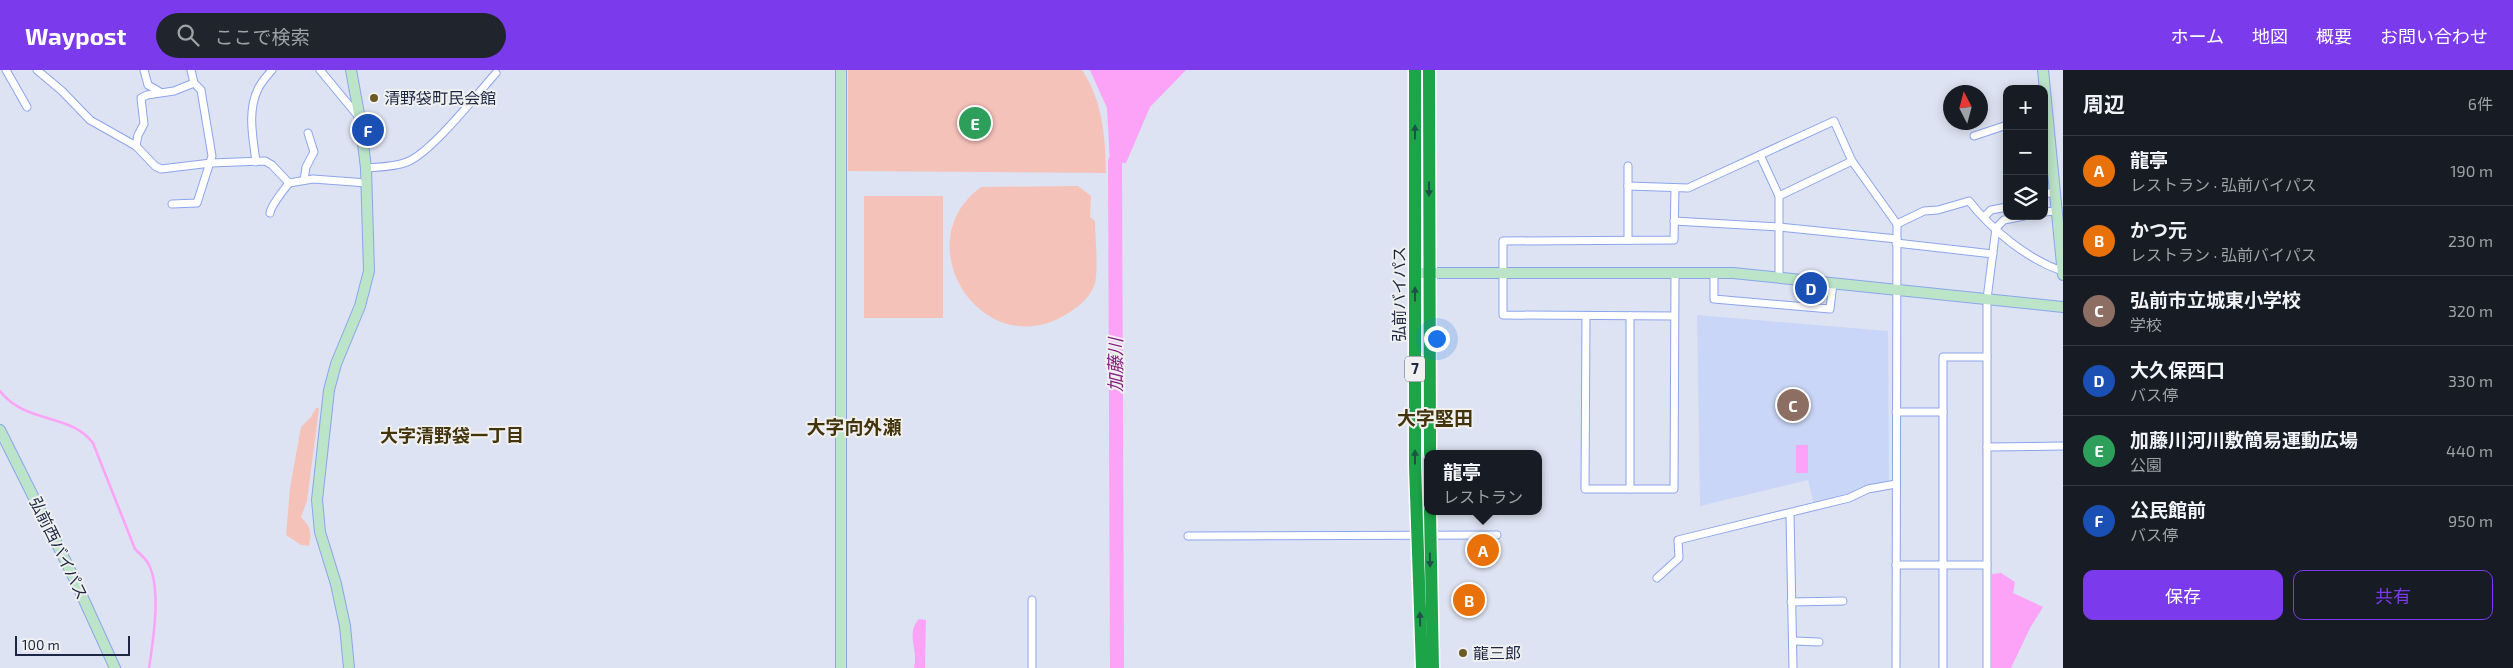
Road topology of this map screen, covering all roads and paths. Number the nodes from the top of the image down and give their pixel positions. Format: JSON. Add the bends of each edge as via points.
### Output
{"nodes":[{"id":1,"x":6,"y":70,"type":"edge"},
{"id":2,"x":37,"y":70,"type":"edge"},
{"id":3,"x":144,"y":70,"type":"edge"},
{"id":4,"x":191,"y":70,"type":"edge"},
{"id":5,"x":272,"y":70,"type":"edge"},
{"id":6,"x":320,"y":70,"type":"edge"},
{"id":7,"x":351,"y":70,"type":"edge"},
{"id":8,"x":841,"y":70,"type":"edge"},
{"id":9,"x":1415,"y":70,"type":"edge"},
{"id":10,"x":1429,"y":70,"type":"edge"},
{"id":11,"x":2043,"y":70,"type":"edge"},
{"id":12,"x":496,"y":73,"type":"dead end"},
{"id":13,"x":194,"y":83,"type":"junction"},
{"id":14,"x":2044,"y":85,"type":"edge"},
{"id":15,"x":160,"y":92,"type":"junction"},
{"id":16,"x":27,"y":107,"type":"dead end"},
{"id":17,"x":360,"y":119,"type":"junction"},
{"id":18,"x":2003,"y":126,"type":"edge"},
{"id":19,"x":2046,"y":130,"type":"edge"},
{"id":20,"x":308,"y":132,"type":"dead end"},
{"id":21,"x":1974,"y":136,"type":"dead end"},
{"id":22,"x":136,"y":146,"type":"junction"},
{"id":23,"x":1760,"y":156,"type":"junction"},
{"id":24,"x":1852,"y":161,"type":"junction"},
{"id":25,"x":256,"y":162,"type":"junction"},
{"id":26,"x":211,"y":163,"type":"junction"},
{"id":27,"x":1628,"y":166,"type":"dead end"},
{"id":28,"x":366,"y":168,"type":"junction"},
{"id":29,"x":304,"y":180,"type":"junction"},
{"id":30,"x":288,"y":182,"type":"junction"},
{"id":31,"x":367,"y":183,"type":"junction"},
{"id":32,"x":1628,"y":186,"type":"junction"},
{"id":33,"x":1675,"y":188,"type":"junction"},
{"id":34,"x":2049,"y":193,"type":"edge"},
{"id":35,"x":1779,"y":196,"type":"junction"},
{"id":36,"x":172,"y":204,"type":"dead end"},
{"id":37,"x":2003,"y":208,"type":"edge"},
{"id":38,"x":2056,"y":211,"type":"junction"},
{"id":39,"x":2048,"y":212,"type":"edge"},
{"id":40,"x":270,"y":213,"type":"dead end"},
{"id":41,"x":1984,"y":217,"type":"junction"},
{"id":42,"x":2004,"y":220,"type":"edge"},
{"id":43,"x":1674,"y":221,"type":"junction"},
{"id":44,"x":1897,"y":224,"type":"junction"},
{"id":45,"x":1779,"y":227,"type":"junction"},
{"id":46,"x":1996,"y":228,"type":"junction"},
{"id":47,"x":1628,"y":240,"type":"junction"},
{"id":48,"x":1896,"y":241,"type":"junction"},
{"id":49,"x":1992,"y":254,"type":"junction"},
{"id":50,"x":2062,"y":271,"type":"edge"},
{"id":51,"x":1503,"y":272,"type":"junction"},
{"id":52,"x":1415,"y":273,"type":"junction"},
{"id":53,"x":1429,"y":273,"type":"junction"},
{"id":54,"x":1676,"y":273,"type":"junction"},
{"id":55,"x":1714,"y":273,"type":"junction"},
{"id":56,"x":2063,"y":275,"type":"edge"},
{"id":57,"x":1779,"y":278,"type":"junction"},
{"id":58,"x":1833,"y":283,"type":"junction"},
{"id":59,"x":1896,"y":290,"type":"junction"},
{"id":60,"x":1987,"y":299,"type":"junction"},
{"id":61,"x":2063,"y":307,"type":"edge"},
{"id":62,"x":1586,"y":316,"type":"junction"},
{"id":63,"x":1630,"y":316,"type":"junction"},
{"id":64,"x":1674,"y":316,"type":"junction"},
{"id":65,"x":1987,"y":357,"type":"junction"},
{"id":66,"x":1896,"y":412,"type":"junction"},
{"id":67,"x":1943,"y":412,"type":"junction"},
{"id":68,"x":0,"y":430,"type":"edge"},
{"id":69,"x":1987,"y":446,"type":"junction"},
{"id":70,"x":2063,"y":446,"type":"edge"},
{"id":71,"x":1430,"y":450,"type":"edge"},
{"id":72,"x":1896,"y":484,"type":"junction"},
{"id":73,"x":1630,"y":490,"type":"junction"},
{"id":74,"x":1790,"y":514,"type":"junction"},
{"id":75,"x":1429,"y":515,"type":"edge"},
{"id":76,"x":1497,"y":535,"type":"dead end"},
{"id":77,"x":1188,"y":536,"type":"dead end"},
{"id":78,"x":1423,"y":536,"type":"junction"},
{"id":79,"x":1896,"y":565,"type":"junction"},
{"id":80,"x":1943,"y":565,"type":"junction"},
{"id":81,"x":1987,"y":565,"type":"junction"},
{"id":82,"x":1657,"y":578,"type":"dead end"},
{"id":83,"x":1032,"y":600,"type":"dead end"},
{"id":84,"x":1843,"y":601,"type":"dead end"},
{"id":85,"x":1791,"y":602,"type":"junction"},
{"id":86,"x":1794,"y":641,"type":"junction"},
{"id":87,"x":1819,"y":642,"type":"dead end"},
{"id":88,"x":115,"y":668,"type":"edge"},
{"id":89,"x":350,"y":668,"type":"edge"},
{"id":90,"x":841,"y":668,"type":"edge"},
{"id":91,"x":1032,"y":668,"type":"edge"},
{"id":92,"x":1422,"y":668,"type":"edge"},
{"id":93,"x":1433,"y":668,"type":"edge"},
{"id":94,"x":1793,"y":668,"type":"edge"},
{"id":95,"x":1896,"y":668,"type":"edge"},
{"id":96,"x":1943,"y":668,"type":"edge"},
{"id":97,"x":1987,"y":668,"type":"edge"}],
"edges":[{"from":1,"to":16,"type":"street"},
{"from":2,"to":22,"type":"street","via":[[90,120]]},
{"from":3,"to":15,"type":"street","via":[[148,86]]},
{"from":4,"to":13,"type":"street"},
{"from":5,"to":25,"type":"street","via":[[258,87],[253,103],[251,120]]},
{"from":6,"to":17,"type":"street"},
{"from":7,"to":17,"type":"street"},
{"from":8,"to":90,"type":"street"},
{"from":52,"to":9,"type":"highway","name":"弘前バイパス","number":"7","one_way":true},
{"from":10,"to":53,"type":"highway","name":"弘前バイパス","number":"7","one_way":true},
{"from":11,"to":14,"type":"street"},
{"from":12,"to":28,"type":"street","via":[[418,157],[397,165]]},
{"from":13,"to":15,"type":"street","via":[[174,91]]},
{"from":13,"to":26,"type":"street","via":[[201,90]]},
{"from":15,"to":22,"type":"street","via":[[141,98],[144,124]]},
{"from":17,"to":28,"type":"street"},
{"from":18,"to":21,"type":"street"},
{"from":19,"to":34,"type":"street"},
{"from":20,"to":29,"type":"street","via":[[314,152]]},
{"from":22,"to":26,"type":"street","via":[[161,169]]},
{"from":23,"to":24,"type":"street","via":[[1834,121]]},
{"from":23,"to":33,"type":"street","via":[[1688,188]]},
{"from":23,"to":35,"type":"street"},
{"from":24,"to":35,"type":"street"},
{"from":24,"to":44,"type":"street"},
{"from":25,"to":26,"type":"street"},
{"from":25,"to":30,"type":"street","via":[[265,161],[272,165]]},
{"from":26,"to":36,"type":"street","via":[[197,203]]},
{"from":27,"to":32,"type":"street"},
{"from":28,"to":31,"type":"street"},
{"from":29,"to":30,"type":"street"},
{"from":29,"to":31,"type":"street"},
{"from":30,"to":40,"type":"street"},
{"from":31,"to":89,"type":"street","via":[[369,271],[360,306],[329,390],[317,500],[320,532],[336,584]]},
{"from":32,"to":33,"type":"street"},
{"from":32,"to":47,"type":"street"},
{"from":33,"to":43,"type":"street"},
{"from":34,"to":38,"type":"street"},
{"from":35,"to":45,"type":"street"},
{"from":37,"to":41,"type":"street","via":[[1991,210]]},
{"from":38,"to":39,"type":"street"},
{"from":38,"to":50,"type":"street"},
{"from":41,"to":44,"type":"street","via":[[1970,201],[1924,211]]},
{"from":41,"to":46,"type":"street"},
{"from":42,"to":46,"type":"street"},
{"from":43,"to":45,"type":"street"},
{"from":43,"to":47,"type":"street","via":[[1674,240]]},
{"from":44,"to":48,"type":"street"},
{"from":45,"to":48,"type":"street"},
{"from":45,"to":57,"type":"street"},
{"from":46,"to":49,"type":"street"},
{"from":46,"to":50,"type":"street","via":[[2041,264]]},
{"from":47,"to":51,"type":"street","via":[[1503,241]]},
{"from":48,"to":49,"type":"street"},
{"from":48,"to":59,"type":"street"},
{"from":49,"to":60,"type":"street"},
{"from":50,"to":56,"type":"street"},
{"from":51,"to":53,"type":"street"},
{"from":51,"to":54,"type":"street"},
{"from":51,"to":62,"type":"street","via":[[1504,315]]},
{"from":52,"to":53,"type":"street"},
{"from":78,"to":52,"type":"highway","name":"弘前バイパス","number":"7","one_way":true},
{"from":53,"to":71,"type":"highway","name":"弘前バイパス","number":"7"},
{"from":54,"to":55,"type":"street"},
{"from":54,"to":64,"type":"street"},
{"from":55,"to":57,"type":"street"},
{"from":55,"to":58,"type":"street","via":[[1714,299],[1830,309]]},
{"from":57,"to":58,"type":"street"},
{"from":58,"to":59,"type":"street"},
{"from":59,"to":60,"type":"street"},
{"from":59,"to":66,"type":"street"},
{"from":60,"to":61,"type":"street"},
{"from":60,"to":65,"type":"street"},
{"from":62,"to":63,"type":"street"},
{"from":62,"to":73,"type":"street","via":[[1585,489]]},
{"from":63,"to":64,"type":"street"},
{"from":63,"to":73,"type":"street"},
{"from":64,"to":73,"type":"street","via":[[1674,490]]},
{"from":65,"to":67,"type":"street","via":[[1943,356]]},
{"from":65,"to":69,"type":"street"},
{"from":66,"to":67,"type":"street"},
{"from":66,"to":72,"type":"street"},
{"from":67,"to":80,"type":"street"},
{"from":68,"to":88,"type":"street","name":"弘前西バイパス"},
{"from":69,"to":70,"type":"street"},
{"from":69,"to":81,"type":"street"},
{"from":72,"to":74,"type":"street","via":[[1868,489],[1850,498]]},
{"from":72,"to":79,"type":"street"},
{"from":74,"to":82,"type":"street","via":[[1678,540],[1679,558]]},
{"from":74,"to":85,"type":"street"},
{"from":75,"to":78,"type":"highway","name":"弘前バイパス","number":"7"},
{"from":76,"to":78,"type":"street"},
{"from":77,"to":78,"type":"street"},
{"from":92,"to":78,"type":"highway","name":"弘前バイパス","number":"7","one_way":true},
{"from":78,"to":93,"type":"highway","name":"弘前バイパス","number":"7","one_way":true},
{"from":79,"to":80,"type":"street"},
{"from":79,"to":95,"type":"street"},
{"from":80,"to":81,"type":"street"},
{"from":80,"to":96,"type":"street"},
{"from":81,"to":97,"type":"street"},
{"from":83,"to":91,"type":"street"},
{"from":84,"to":85,"type":"street"},
{"from":85,"to":86,"type":"street"},
{"from":86,"to":87,"type":"street"},
{"from":86,"to":94,"type":"street"}]}
